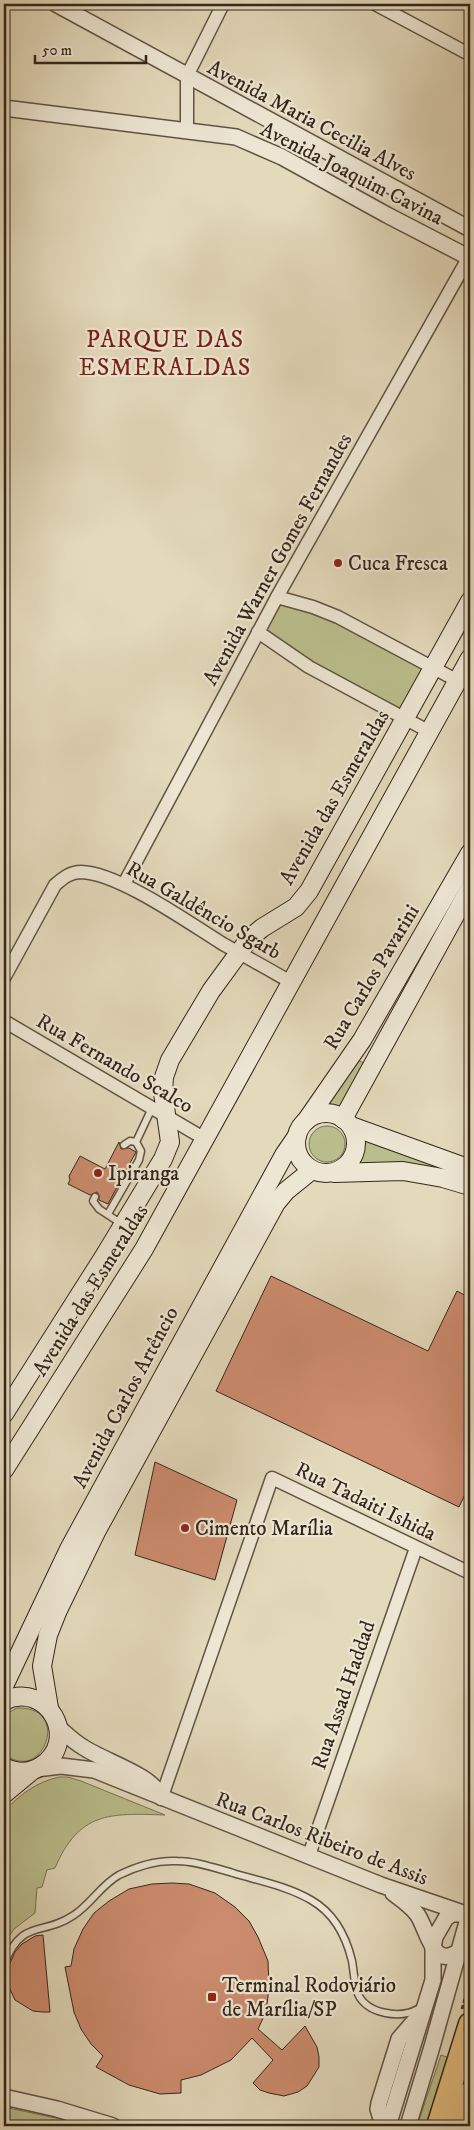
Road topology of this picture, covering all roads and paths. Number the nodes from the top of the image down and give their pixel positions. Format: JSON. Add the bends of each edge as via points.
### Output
{"nodes":[{"id":1,"x":56,"y":4,"type":"edge"},
{"id":2,"x":223,"y":4,"type":"edge"},
{"id":3,"x":375,"y":4,"type":"edge"},
{"id":4,"x":465,"y":52,"type":"dead end"},
{"id":5,"x":187,"y":76,"type":"junction"},
{"id":6,"x":4,"y":108,"type":"edge"},
{"id":7,"x":188,"y":130,"type":"junction"},
{"id":8,"x":470,"y":229,"type":"edge"},
{"id":9,"x":470,"y":256,"type":"edge"},
{"id":10,"x":277,"y":597,"type":"junction"},
{"id":11,"x":470,"y":601,"type":"edge"},
{"id":12,"x":258,"y":632,"type":"junction"},
{"id":13,"x":470,"y":658,"type":"edge"},
{"id":14,"x":434,"y":667,"type":"junction"},
{"id":15,"x":458,"y":681,"type":"junction"},
{"id":16,"x":404,"y":719,"type":"junction"},
{"id":17,"x":430,"y":732,"type":"junction"},
{"id":18,"x":470,"y":853,"type":"edge"},
{"id":19,"x":463,"y":879,"type":"edge"},
{"id":20,"x":124,"y":884,"type":"junction"},
{"id":21,"x":470,"y":888,"type":"edge"},
{"id":22,"x":238,"y":953,"type":"junction"},
{"id":23,"x":4,"y":978,"type":"edge"},
{"id":24,"x":292,"y":983,"type":"junction"},
{"id":25,"x":4,"y":1021,"type":"edge"},
{"id":26,"x":362,"y":1040,"type":"junction"},
{"id":27,"x":380,"y":1050,"type":"junction"},
{"id":28,"x":159,"y":1112,"type":"junction"},
{"id":29,"x":347,"y":1122,"type":"junction"},
{"id":30,"x":302,"y":1129,"type":"junction"},
{"id":31,"x":205,"y":1139,"type":"junction"},
{"id":32,"x":136,"y":1142,"type":"junction"},
{"id":33,"x":124,"y":1145,"type":"dead end"},
{"id":34,"x":470,"y":1169,"type":"edge"},
{"id":35,"x":312,"y":1170,"type":"junction"},
{"id":36,"x":334,"y":1172,"type":"junction"},
{"id":37,"x":470,"y":1186,"type":"edge"},
{"id":38,"x":95,"y":1197,"type":"dead end"},
{"id":39,"x":108,"y":1214,"type":"junction"},
{"id":40,"x":123,"y":1225,"type":"junction"},
{"id":41,"x":4,"y":1414,"type":"edge"},
{"id":42,"x":4,"y":1470,"type":"edge"},
{"id":43,"x":416,"y":1548,"type":"junction"},
{"id":44,"x":470,"y":1573,"type":"edge"},
{"id":45,"x":4,"y":1686,"type":"edge"},
{"id":46,"x":4,"y":1701,"type":"edge"},
{"id":47,"x":49,"y":1708,"type":"junction"},
{"id":48,"x":58,"y":1727,"type":"junction"},
{"id":49,"x":4,"y":1768,"type":"edge"},
{"id":50,"x":35,"y":1770,"type":"junction"},
{"id":51,"x":4,"y":1794,"type":"edge"},
{"id":52,"x":161,"y":1799,"type":"junction"},
{"id":53,"x":309,"y":1855,"type":"junction"},
{"id":54,"x":381,"y":1885,"type":"junction"},
{"id":55,"x":469,"y":1912,"type":"edge"},
{"id":56,"x":432,"y":1948,"type":"junction"},
{"id":57,"x":459,"y":1951,"type":"junction"},
{"id":58,"x":4,"y":1964,"type":"edge"},
{"id":59,"x":425,"y":2005,"type":"junction"},
{"id":60,"x":470,"y":2024,"type":"edge"},
{"id":61,"x":470,"y":2093,"type":"edge"},
{"id":62,"x":4,"y":2098,"type":"edge"},
{"id":63,"x":85,"y":2123,"type":"edge"},
{"id":64,"x":112,"y":2126,"type":"edge"},
{"id":65,"x":383,"y":2126,"type":"edge"},
{"id":66,"x":388,"y":2126,"type":"edge"},
{"id":67,"x":408,"y":2126,"type":"edge"},
{"id":68,"x":438,"y":2126,"type":"edge"},
{"id":69,"x":458,"y":2126,"type":"edge"}],
"edges":[{"from":1,"to":5,"type":"street","name":"Avenida Maria Cecilia Alves"},
{"from":2,"to":5,"type":"street"},
{"from":3,"to":4,"type":"street"},
{"from":5,"to":7,"type":"street"},
{"from":5,"to":8,"type":"street","name":"Avenida Maria Cecilia Alves"},
{"from":6,"to":7,"type":"street","name":"Avenida Joaquim Cavina"},
{"from":7,"to":9,"type":"street","name":"Avenida Joaquim Cavina","via":[[236,137],[282,157],[387,216]]},
{"from":9,"to":10,"type":"street","name":"Avenida Warner Gomes Fernandes"},
{"from":10,"to":12,"type":"street","name":"Avenida Warner Gomes Fernandes"},
{"from":10,"to":14,"type":"street","via":[[338,617]]},
{"from":11,"to":14,"type":"main road","name":"Avenida das Esmeraldas"},
{"from":12,"to":16,"type":"street","via":[[308,667]]},
{"from":12,"to":20,"type":"street","name":"Avenida Warner Gomes Fernandes"},
{"from":13,"to":15,"type":"main road","name":"Avenida das Esmeraldas"},
{"from":14,"to":15,"type":"street"},
{"from":14,"to":16,"type":"main road","name":"Avenida das Esmeraldas"},
{"from":15,"to":17,"type":"main road","name":"Avenida das Esmeraldas"},
{"from":16,"to":17,"type":"street"},
{"from":16,"to":22,"type":"main road","name":"Avenida das Esmeraldas","via":[[309,891],[296,907],[262,928]]},
{"from":17,"to":24,"type":"main road","name":"Avenida das Esmeraldas"},
{"from":18,"to":19,"type":"main road","name":"Rua Carlos Pavarini"},
{"from":19,"to":26,"type":"main road","name":"Rua Carlos Pavarini"},
{"from":20,"to":22,"type":"street","name":"Rua Galdêncio Sgarb"},
{"from":20,"to":23,"type":"street","name":"Rua Galdêncio Sgarb","via":[[95,874],[80,872],[66,875],[55,885]]},
{"from":21,"to":27,"type":"main road","name":"Rua Carlos Pavarini"},
{"from":22,"to":24,"type":"street","name":"Rua Galdêncio Sgarb"},
{"from":22,"to":28,"type":"main road","name":"Avenida das Esmeraldas","via":[[170,1060]]},
{"from":24,"to":31,"type":"main road","name":"Avenida das Esmeraldas"},
{"from":25,"to":28,"type":"street","name":"Rua Fernando Scalco"},
{"from":26,"to":27,"type":"main road"},
{"from":26,"to":30,"type":"main road","name":"Rua Carlos Pavarini"},
{"from":27,"to":29,"type":"main road","name":"Rua Carlos Pavarini"},
{"from":28,"to":31,"type":"street","name":"Rua Fernando Scalco"},
{"from":28,"to":32,"type":"lane"},
{"from":28,"to":40,"type":"main road","name":"Avenida das Esmeraldas","via":[[169,1128],[170,1142]]},
{"from":29,"to":30,"type":"main road","via":[[324,1114],[314,1116]]},
{"from":29,"to":34,"type":"main road"},
{"from":29,"to":36,"type":"main road","via":[[355,1134],[354,1154],[343,1169]]},
{"from":30,"to":35,"type":"main road","via":[[296,1146],[304,1164]]},
{"from":30,"to":45,"type":"main road","name":"Avenida Carlos Artêncio","via":[[284,1155],[69,1548]]},
{"from":31,"to":42,"type":"main road","name":"Avenida das Esmeraldas","via":[[114,1300]]},
{"from":32,"to":33,"type":"lane"},
{"from":32,"to":39,"type":"lane","via":[[141,1151],[139,1160]]},
{"from":35,"to":36,"type":"main road"},
{"from":35,"to":47,"type":"main road","name":"Avenida Carlos Artêncio","via":[[276,1204],[96,1532],[58,1610],[44,1648],[42,1666]]},
{"from":36,"to":37,"type":"main road","via":[[403,1171]]},
{"from":38,"to":39,"type":"lane","via":[[96,1206]]},
{"from":39,"to":40,"type":"lane"},
{"from":40,"to":41,"type":"main road","name":"Avenida das Esmeraldas"},
{"from":43,"to":44,"type":"street","name":"Rua Tadaiti Ishida"},
{"from":43,"to":52,"type":"street","name":"Rua Tadaiti Ishida","via":[[272,1478]]},
{"from":43,"to":53,"type":"street","name":"Rua Assad Haddad"},
{"from":46,"to":47,"type":"main road","via":[[20,1696],[31,1697]]},
{"from":47,"to":48,"type":"main road","name":"Avenida Carlos Artêncio"},
{"from":48,"to":50,"type":"main road","via":[[59,1740],[55,1752]]},
{"from":48,"to":52,"type":"street","via":[[81,1746],[148,1781]]},
{"from":49,"to":50,"type":"main road","via":[[22,1772]]},
{"from":50,"to":51,"type":"main road"},
{"from":50,"to":52,"type":"street","name":"Rua Carlos Ribeiro de Assis","via":[[61,1766],[94,1770]]},
{"from":52,"to":53,"type":"street","name":"Rua Carlos Ribeiro de Assis"},
{"from":53,"to":54,"type":"street","name":"Rua Carlos Ribeiro de Assis"},
{"from":54,"to":55,"type":"street","name":"Rua Carlos Ribeiro de Assis"},
{"from":54,"to":56,"type":"street","via":[[416,1911]]},
{"from":55,"to":56,"type":"street","via":[[446,1918]]},
{"from":55,"to":57,"type":"street"},
{"from":56,"to":57,"type":"street","via":[[445,1956]]},
{"from":56,"to":59,"type":"street","via":[[433,1980]]},
{"from":57,"to":67,"type":"street"},
{"from":58,"to":59,"type":"lane","via":[[18,1940],[30,1931],[75,1915],[118,1876],[154,1862],[178,1860],[294,1890],[316,1903],[334,1920],[345,1937],[356,1987],[364,2004],[374,2010],[399,2013],[412,2012]]},
{"from":59,"to":65,"type":"street","via":[[398,2040],[378,2103]]},
{"from":59,"to":66,"type":"street"},
{"from":60,"to":68,"type":"highway"},
{"from":61,"to":69,"type":"highway"},
{"from":62,"to":63,"type":"street"},
{"from":63,"to":64,"type":"street"}]}
